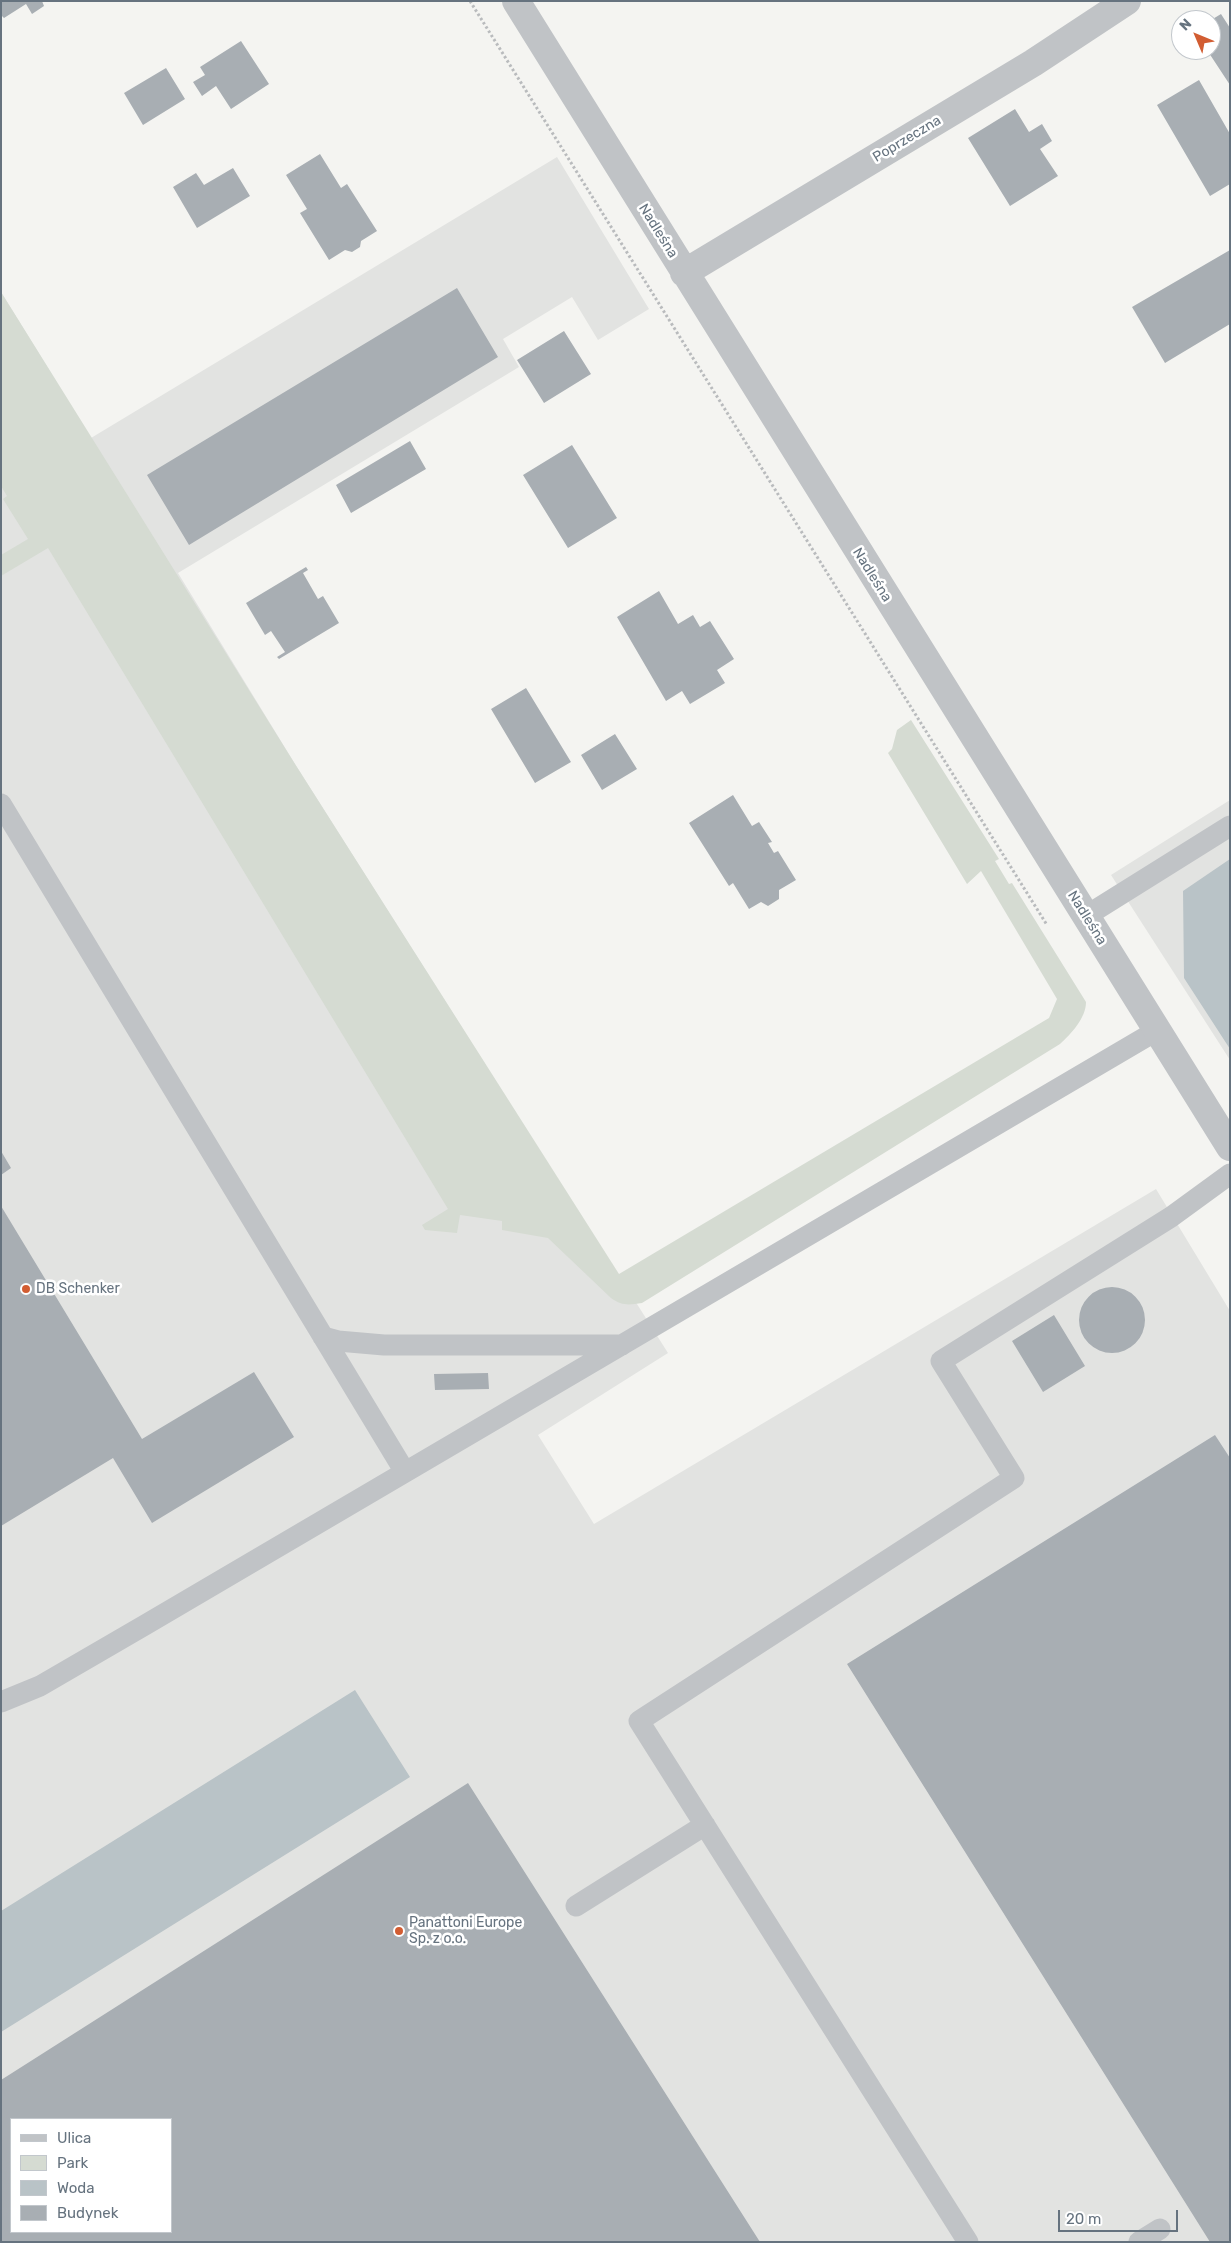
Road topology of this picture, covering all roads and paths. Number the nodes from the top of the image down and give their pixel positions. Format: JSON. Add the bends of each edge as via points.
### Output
{"nodes":[{"id":1,"x":470,"y":1,"type":"edge"},
{"id":2,"x":516,"y":1,"type":"edge"},
{"id":3,"x":1127,"y":1,"type":"edge"},
{"id":4,"x":684,"y":273,"type":"junction"},
{"id":5,"x":1,"y":804,"type":"edge"},
{"id":6,"x":1230,"y":826,"type":"edge"},
{"id":7,"x":1086,"y":916,"type":"junction"},
{"id":8,"x":1052,"y":933,"type":"dead end"},
{"id":9,"x":1156,"y":1031,"type":"junction"},
{"id":10,"x":1230,"y":1147,"type":"edge"},
{"id":11,"x":1230,"y":1174,"type":"edge"},
{"id":12,"x":323,"y":1337,"type":"junction"},
{"id":13,"x":622,"y":1345,"type":"junction"},
{"id":14,"x":405,"y":1472,"type":"junction"},
{"id":15,"x":1,"y":1702,"type":"edge"},
{"id":16,"x":705,"y":1825,"type":"junction"},
{"id":17,"x":576,"y":1906,"type":"dead end"},
{"id":18,"x":1160,"y":2229,"type":"dead end"},
{"id":19,"x":968,"y":2242,"type":"edge"},
{"id":20,"x":1139,"y":2242,"type":"edge"}],
"edges":[{"from":1,"to":8,"type":"path"},
{"from":2,"to":4,"type":"street","name":"Nadleśna"},
{"from":3,"to":4,"type":"street","name":"Poprzeczna","via":[[1033,63]]},
{"from":4,"to":7,"type":"street","name":"Nadleśna"},
{"from":5,"to":12,"type":"lane"},
{"from":6,"to":7,"type":"lane"},
{"from":7,"to":9,"type":"street","name":"Nadleśna"},
{"from":9,"to":10,"type":"street","name":"Nadleśna"},
{"from":9,"to":13,"type":"lane"},
{"from":11,"to":16,"type":"lane","via":[[1171,1217],[942,1361],[1014,1478],[639,1721]]},
{"from":12,"to":13,"type":"lane","via":[[393,1345]]},
{"from":12,"to":14,"type":"lane"},
{"from":13,"to":14,"type":"lane"},
{"from":14,"to":15,"type":"lane","via":[[40,1686]]},
{"from":16,"to":17,"type":"lane"},
{"from":16,"to":19,"type":"lane"},
{"from":18,"to":20,"type":"lane"}]}
